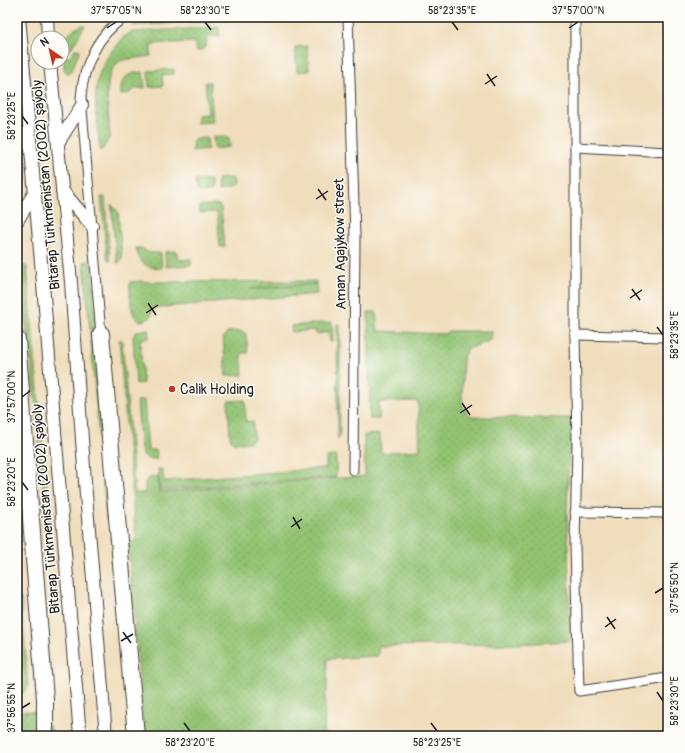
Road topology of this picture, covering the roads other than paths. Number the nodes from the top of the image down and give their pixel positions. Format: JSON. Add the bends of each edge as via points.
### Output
{"nodes":[{"id":1,"x":19,"y":17,"type":"edge"},
{"id":2,"x":47,"y":17,"type":"edge"},
{"id":3,"x":125,"y":17,"type":"edge"},
{"id":4,"x":348,"y":17,"type":"edge"},
{"id":5,"x":575,"y":17,"type":"edge"},
{"id":6,"x":48,"y":30,"type":"edge"},
{"id":7,"x":51,"y":70,"type":"edge"},
{"id":8,"x":82,"y":105,"type":"junction"},
{"id":9,"x":17,"y":131,"type":"edge"},
{"id":10,"x":58,"y":143,"type":"junction"},
{"id":11,"x":30,"y":146,"type":"junction"},
{"id":12,"x":575,"y":147,"type":"junction"},
{"id":13,"x":668,"y":152,"type":"edge"},
{"id":14,"x":62,"y":190,"type":"junction"},
{"id":15,"x":35,"y":192,"type":"junction"},
{"id":16,"x":17,"y":221,"type":"edge"},
{"id":17,"x":92,"y":226,"type":"junction"},
{"id":18,"x":17,"y":333,"type":"edge"},
{"id":19,"x":101,"y":334,"type":"joint"},
{"id":20,"x":576,"y":335,"type":"junction"},
{"id":21,"x":668,"y":337,"type":"edge"},
{"id":22,"x":18,"y":340,"type":"edge"},
{"id":23,"x":353,"y":470,"type":"dead end"},
{"id":24,"x":575,"y":512,"type":"junction"},
{"id":25,"x":668,"y":513,"type":"edge"},
{"id":26,"x":668,"y":678,"type":"edge"},
{"id":27,"x":45,"y":736,"type":"edge"},
{"id":28,"x":80,"y":736,"type":"edge"},
{"id":29,"x":106,"y":736,"type":"edge"},
{"id":30,"x":136,"y":736,"type":"edge"}],
"edges":[{"from":1,"to":11,"type":"main road","name":"Bitarap Türkmenistan (2002) şaýoly"},
{"from":2,"to":6,"type":"main road"},
{"from":3,"to":8,"type":"street","via":[[104,36],[93,53],[82,85]]},
{"from":4,"to":23,"type":"street","name":"Aman Agajykow street","via":[[355,237]]},
{"from":5,"to":12,"type":"street"},
{"from":7,"to":10,"type":"main road","name":"Bitarap Türkmenistan (2002) şaýoly"},
{"from":8,"to":10,"type":"main road"},
{"from":8,"to":17,"type":"street"},
{"from":9,"to":11,"type":"main road"},
{"from":10,"to":14,"type":"main road","name":"Bitarap Türkmenistan (2002) şaýoly"},
{"from":11,"to":15,"type":"main road","name":"Bitarap Türkmenistan (2002) şaýoly"},
{"from":12,"to":13,"type":"street"},
{"from":12,"to":20,"type":"street"},
{"from":14,"to":17,"type":"main road"},
{"from":14,"to":29,"type":"main road","name":"Bitarap Türkmenistan (2002) şaýoly"},
{"from":15,"to":16,"type":"main road"},
{"from":15,"to":28,"type":"main road","name":"Bitarap Türkmenistan (2002) şaýoly"},
{"from":17,"to":19,"type":"street"},
{"from":18,"to":22,"type":"street"},
{"from":19,"to":30,"type":"highway"},
{"from":20,"to":21,"type":"street"},
{"from":20,"to":24,"type":"street","via":[[578,446]]},
{"from":22,"to":27,"type":"highway","via":[[45,699]]},
{"from":24,"to":25,"type":"street"},
{"from":24,"to":26,"type":"street","via":[[579,691]]}]}
